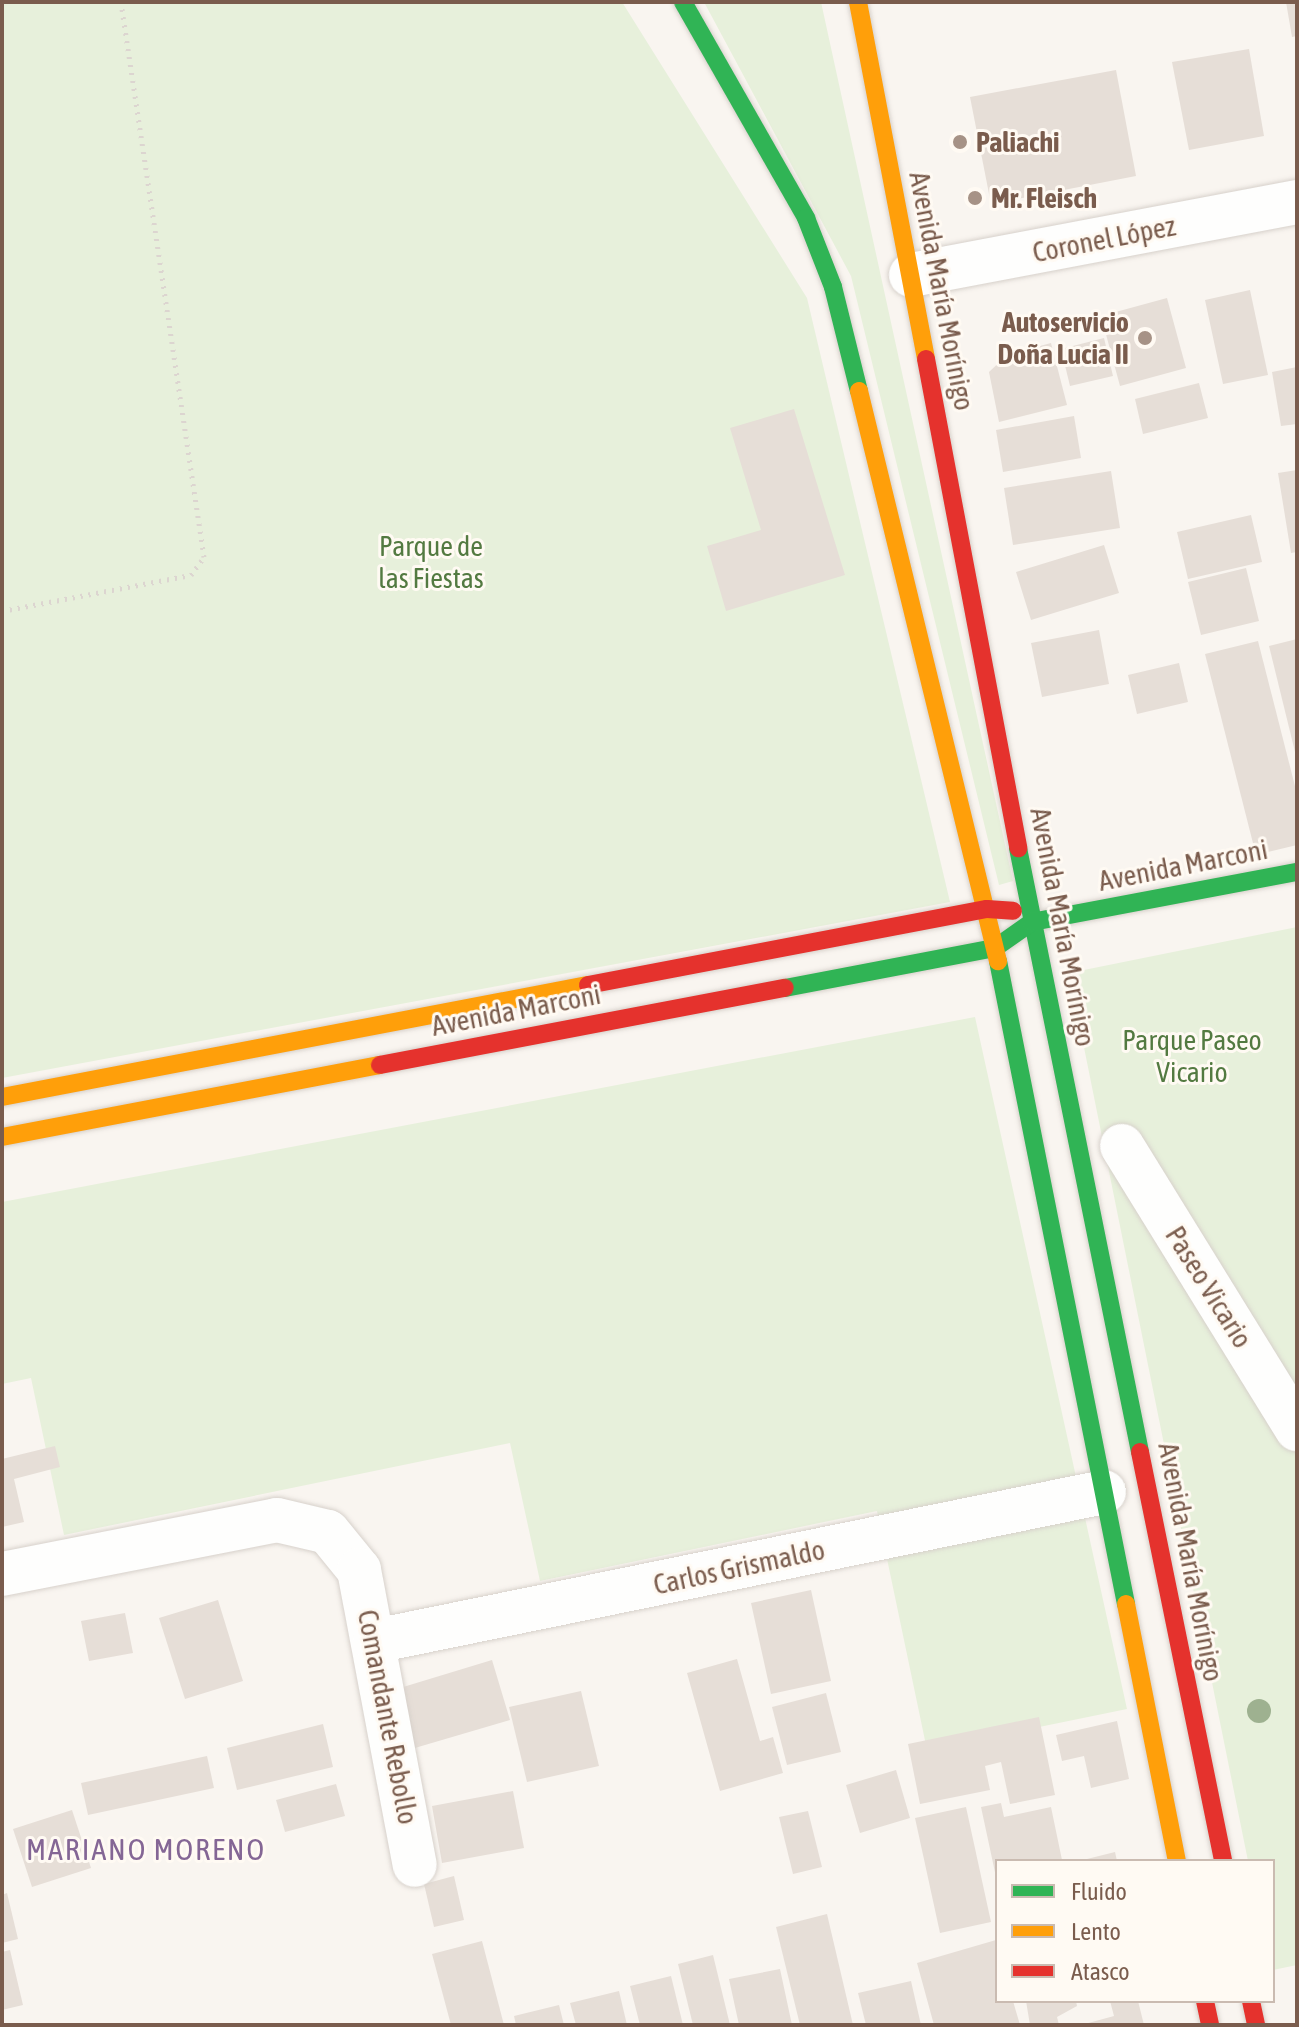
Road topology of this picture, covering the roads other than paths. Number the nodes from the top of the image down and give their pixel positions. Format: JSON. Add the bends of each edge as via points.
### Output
{"nodes":[{"id":1,"x":683,"y":2,"type":"edge"},
{"id":2,"x":858,"y":2,"type":"edge"},
{"id":3,"x":1297,"y":202,"type":"edge"},
{"id":4,"x":911,"y":275,"type":"junction"},
{"id":5,"x":1297,"y":872,"type":"edge"},
{"id":6,"x":987,"y":909,"type":"junction"},
{"id":7,"x":1032,"y":922,"type":"junction"},
{"id":8,"x":995,"y":948,"type":"junction"},
{"id":9,"x":2,"y":1097,"type":"edge"},
{"id":10,"x":2,"y":1137,"type":"edge"},
{"id":11,"x":1122,"y":1146,"type":"dead end"},
{"id":12,"x":1297,"y":1429,"type":"edge"},
{"id":13,"x":1104,"y":1492,"type":"junction"},
{"id":14,"x":2,"y":1574,"type":"edge"},
{"id":15,"x":375,"y":1641,"type":"junction"},
{"id":16,"x":1177,"y":1859,"type":"edge"},
{"id":17,"x":1223,"y":1859,"type":"edge"},
{"id":18,"x":415,"y":1865,"type":"dead end"},
{"id":19,"x":1205,"y":2003,"type":"edge"},
{"id":20,"x":1251,"y":2003,"type":"edge"},
{"id":21,"x":1210,"y":2025,"type":"edge"},
{"id":22,"x":1256,"y":2025,"type":"edge"}],
"edges":[{"from":1,"to":6,"type":"main road","via":[[806,218],[833,287]]},
{"from":2,"to":4,"type":"main road","name":"Avenida María Morínigo"},
{"from":3,"to":4,"type":"street","name":"Coronel López"},
{"from":4,"to":7,"type":"main road","name":"Avenida María Morínigo"},
{"from":5,"to":7,"type":"main road","name":"Avenida Marconi"},
{"from":6,"to":7,"type":"main road","name":"Avenida Marconi","via":[[1004,906]]},
{"from":6,"to":8,"type":"main road"},
{"from":6,"to":9,"type":"main road","name":"Avenida Marconi"},
{"from":7,"to":8,"type":"main road","name":"Avenida Marconi"},
{"from":7,"to":17,"type":"main road","name":"Avenida María Morínigo"},
{"from":8,"to":10,"type":"main road","name":"Avenida Marconi"},
{"from":8,"to":13,"type":"main road"},
{"from":11,"to":12,"type":"street","name":"Paseo Vicario"},
{"from":13,"to":15,"type":"street","name":"Carlos Grismaldo"},
{"from":13,"to":16,"type":"main road"},
{"from":14,"to":15,"type":"street","name":"Comandante Rebollo","via":[[277,1520],[328,1532],[359,1570]]},
{"from":15,"to":18,"type":"street","name":"Comandante Rebollo"},
{"from":19,"to":21,"type":"main road"},
{"from":20,"to":22,"type":"main road"}]}
